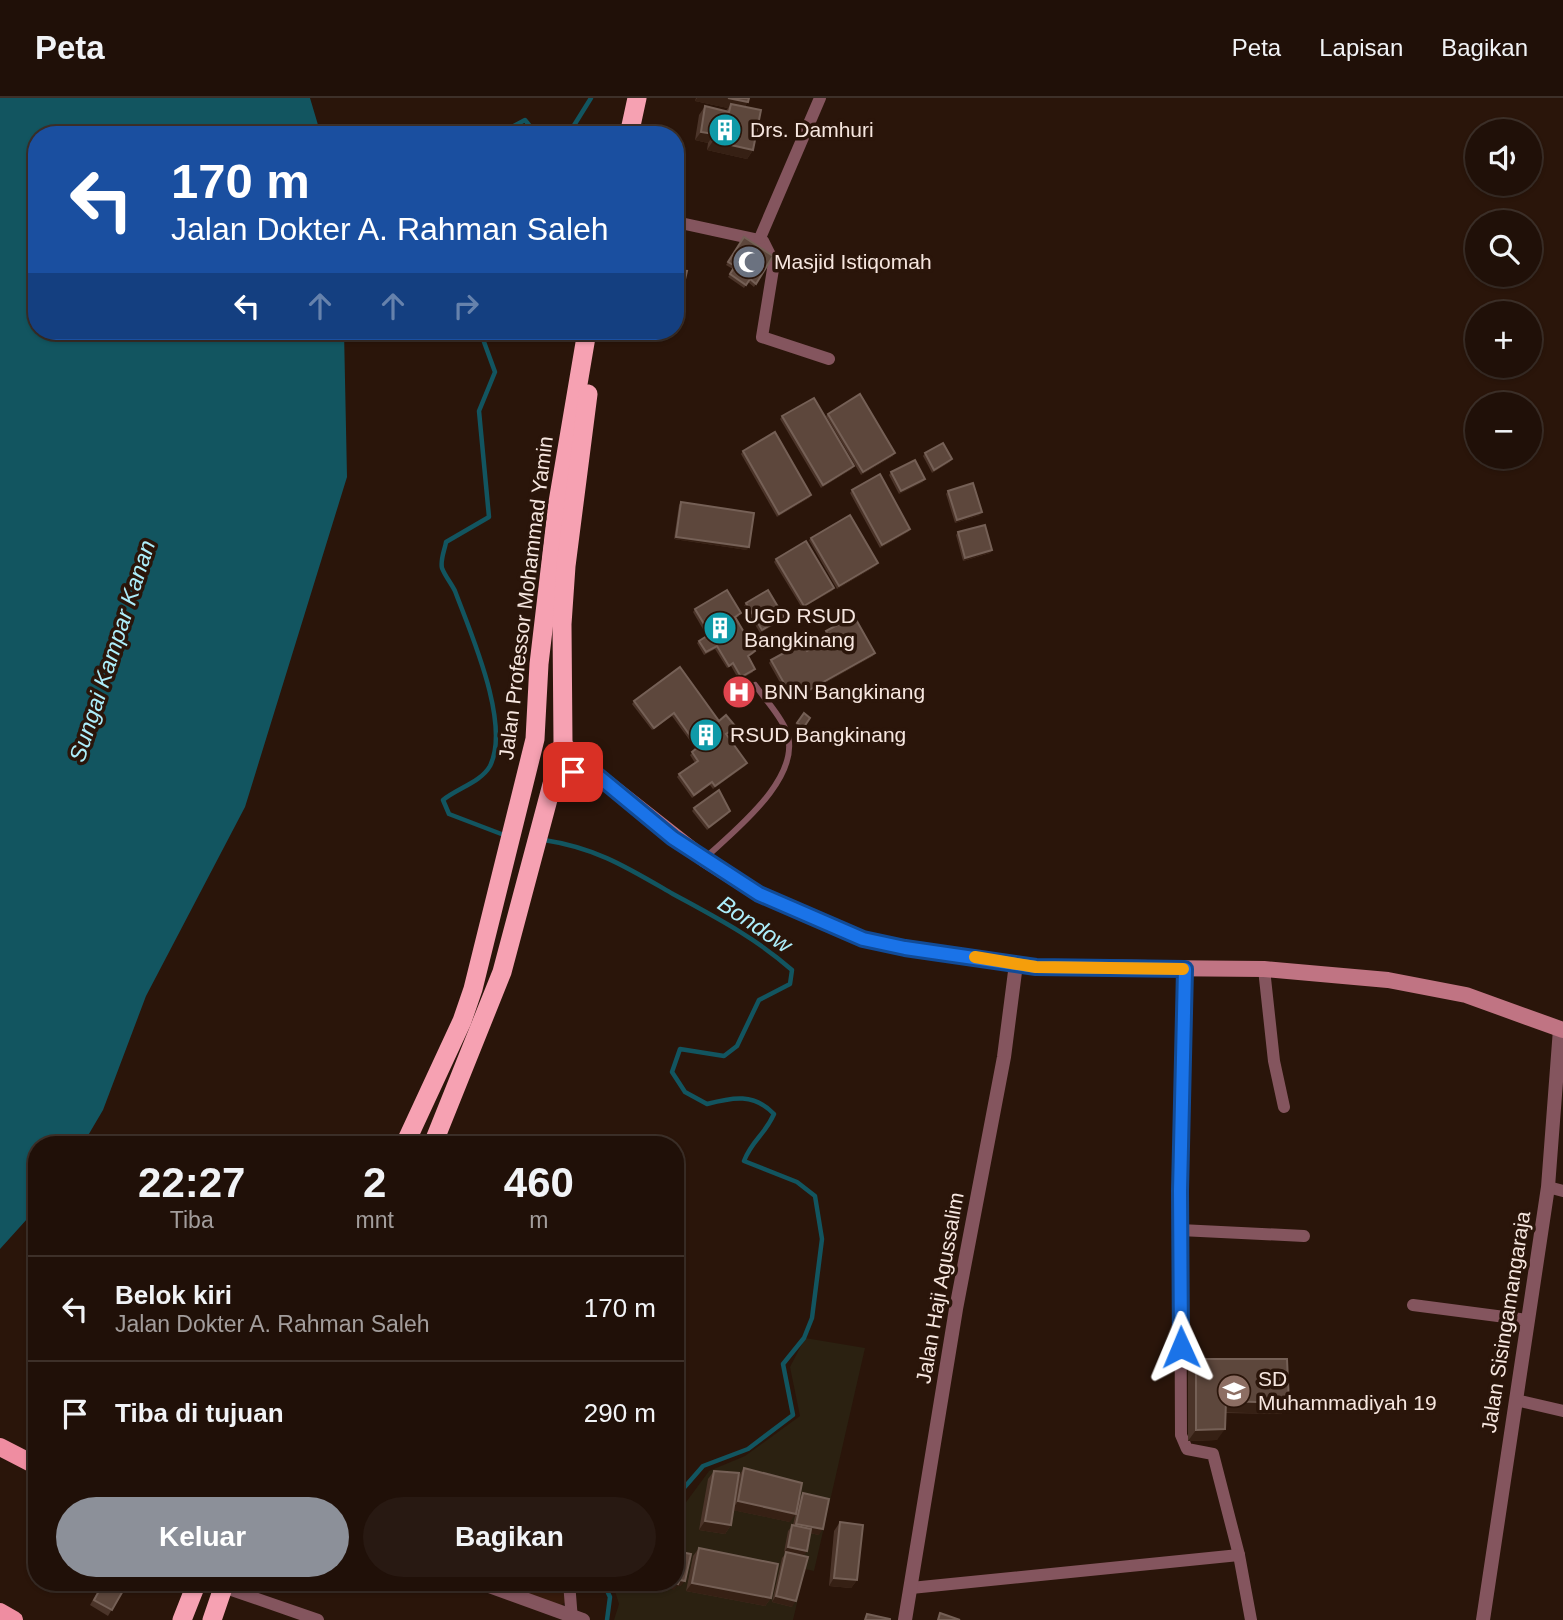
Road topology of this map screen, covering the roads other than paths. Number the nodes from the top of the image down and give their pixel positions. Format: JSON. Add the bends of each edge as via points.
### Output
{"nodes":[{"id":1,"x":637,"y":98,"type":"edge"},
{"id":2,"x":649,"y":98,"type":"edge"},
{"id":3,"x":820,"y":98,"type":"edge"},
{"id":4,"x":631,"y":126,"type":"edge"},
{"id":5,"x":644,"y":126,"type":"edge"},
{"id":6,"x":684,"y":224,"type":"edge"},
{"id":7,"x":760,"y":238,"type":"junction"},
{"id":8,"x":585,"y":340,"type":"edge"},
{"id":9,"x":597,"y":340,"type":"edge"},
{"id":10,"x":829,"y":359,"type":"dead end"},
{"id":11,"x":755,"y":685,"type":"dead end"},
{"id":12,"x":563,"y":743,"type":"junction"},
{"id":13,"x":592,"y":771,"type":"junction"},
{"id":14,"x":554,"y":774,"type":"junction"},
{"id":15,"x":704,"y":859,"type":"junction"},
{"id":16,"x":1016,"y":964,"type":"junction"},
{"id":17,"x":1185,"y":969,"type":"junction"},
{"id":18,"x":1264,"y":969,"type":"junction"},
{"id":19,"x":1562,"y":1030,"type":"edge"},
{"id":20,"x":1284,"y":1107,"type":"dead end"},
{"id":21,"x":409,"y":1136,"type":"edge"},
{"id":22,"x":436,"y":1136,"type":"edge"},
{"id":23,"x":1548,"y":1186,"type":"junction"},
{"id":24,"x":1563,"y":1191,"type":"edge"},
{"id":25,"x":1180,"y":1230,"type":"junction"},
{"id":26,"x":1304,"y":1236,"type":"dead end"},
{"id":27,"x":1413,"y":1305,"type":"dead end"},
{"id":28,"x":1528,"y":1320,"type":"junction"},
{"id":29,"x":1516,"y":1400,"type":"junction"},
{"id":30,"x":1563,"y":1411,"type":"edge"},
{"id":31,"x":0,"y":1447,"type":"edge"},
{"id":32,"x":28,"y":1457,"type":"edge"},
{"id":33,"x":1239,"y":1555,"type":"junction"},
{"id":34,"x":911,"y":1588,"type":"junction"},
{"id":35,"x":193,"y":1591,"type":"edge"},
{"id":36,"x":222,"y":1591,"type":"edge"},
{"id":37,"x":242,"y":1591,"type":"edge"},
{"id":38,"x":502,"y":1591,"type":"edge"},
{"id":39,"x":571,"y":1591,"type":"edge"},
{"id":40,"x":0,"y":1612,"type":"edge"},
{"id":41,"x":576,"y":1619,"type":"edge"},
{"id":42,"x":15,"y":1620,"type":"edge"},
{"id":43,"x":182,"y":1620,"type":"edge"},
{"id":44,"x":212,"y":1620,"type":"edge"},
{"id":45,"x":318,"y":1620,"type":"edge"},
{"id":46,"x":905,"y":1620,"type":"edge"},
{"id":47,"x":1251,"y":1620,"type":"edge"},
{"id":48,"x":1483,"y":1620,"type":"edge"}],
"edges":[{"from":1,"to":4,"type":"highway"},
{"from":2,"to":5,"type":"highway"},
{"from":3,"to":7,"type":"street"},
{"from":6,"to":7,"type":"street"},
{"from":7,"to":10,"type":"street","via":[[774,263],[762,337]]},
{"from":8,"to":21,"type":"highway","name":"Jalan Professor Mohammad Yamin","via":[[558,502],[535,739],[462,1021]]},
{"from":9,"to":12,"type":"highway","name":"Jalan Professor Mohammad Yamin","via":[[566,566]]},
{"from":11,"to":15,"type":"lane","via":[[786,730],[785,768],[771,794]]},
{"from":12,"to":13,"type":"main road"},
{"from":12,"to":14,"type":"highway","name":"Jalan Professor Mohammad Yamin"},
{"from":13,"to":14,"type":"main road"},
{"from":13,"to":15,"type":"main road"},
{"from":14,"to":22,"type":"highway","name":"Jalan Professor Mohammad Yamin","via":[[502,972]]},
{"from":15,"to":16,"type":"main road","via":[[759,894],[863,939]]},
{"from":16,"to":17,"type":"main road"},
{"from":16,"to":34,"type":"street","name":"Jalan Haji Agussalim","via":[[1004,1057],[956,1309]]},
{"from":17,"to":18,"type":"main road"},
{"from":17,"to":25,"type":"street"},
{"from":18,"to":19,"type":"main road","via":[[1388,979],[1465,995]]},
{"from":18,"to":20,"type":"street"},
{"from":19,"to":23,"type":"street","name":"Jalan Sisingamangaraja"},
{"from":23,"to":24,"type":"street"},
{"from":23,"to":28,"type":"street","name":"Jalan Sisingamangaraja"},
{"from":25,"to":26,"type":"street"},
{"from":25,"to":33,"type":"street","via":[[1183,1445],[1213,1454]]},
{"from":27,"to":28,"type":"street"},
{"from":28,"to":29,"type":"street","name":"Jalan Sisingamangaraja"},
{"from":29,"to":30,"type":"street"},
{"from":29,"to":48,"type":"street","name":"Jalan Sisingamangaraja"},
{"from":31,"to":32,"type":"main road"},
{"from":33,"to":34,"type":"street"},
{"from":33,"to":47,"type":"street"},
{"from":34,"to":46,"type":"street","name":"Jalan Haji Agussalim"},
{"from":35,"to":43,"type":"highway"},
{"from":36,"to":44,"type":"highway"},
{"from":37,"to":45,"type":"street"},
{"from":38,"to":41,"type":"street"},
{"from":39,"to":41,"type":"street"},
{"from":40,"to":42,"type":"main road"}]}
